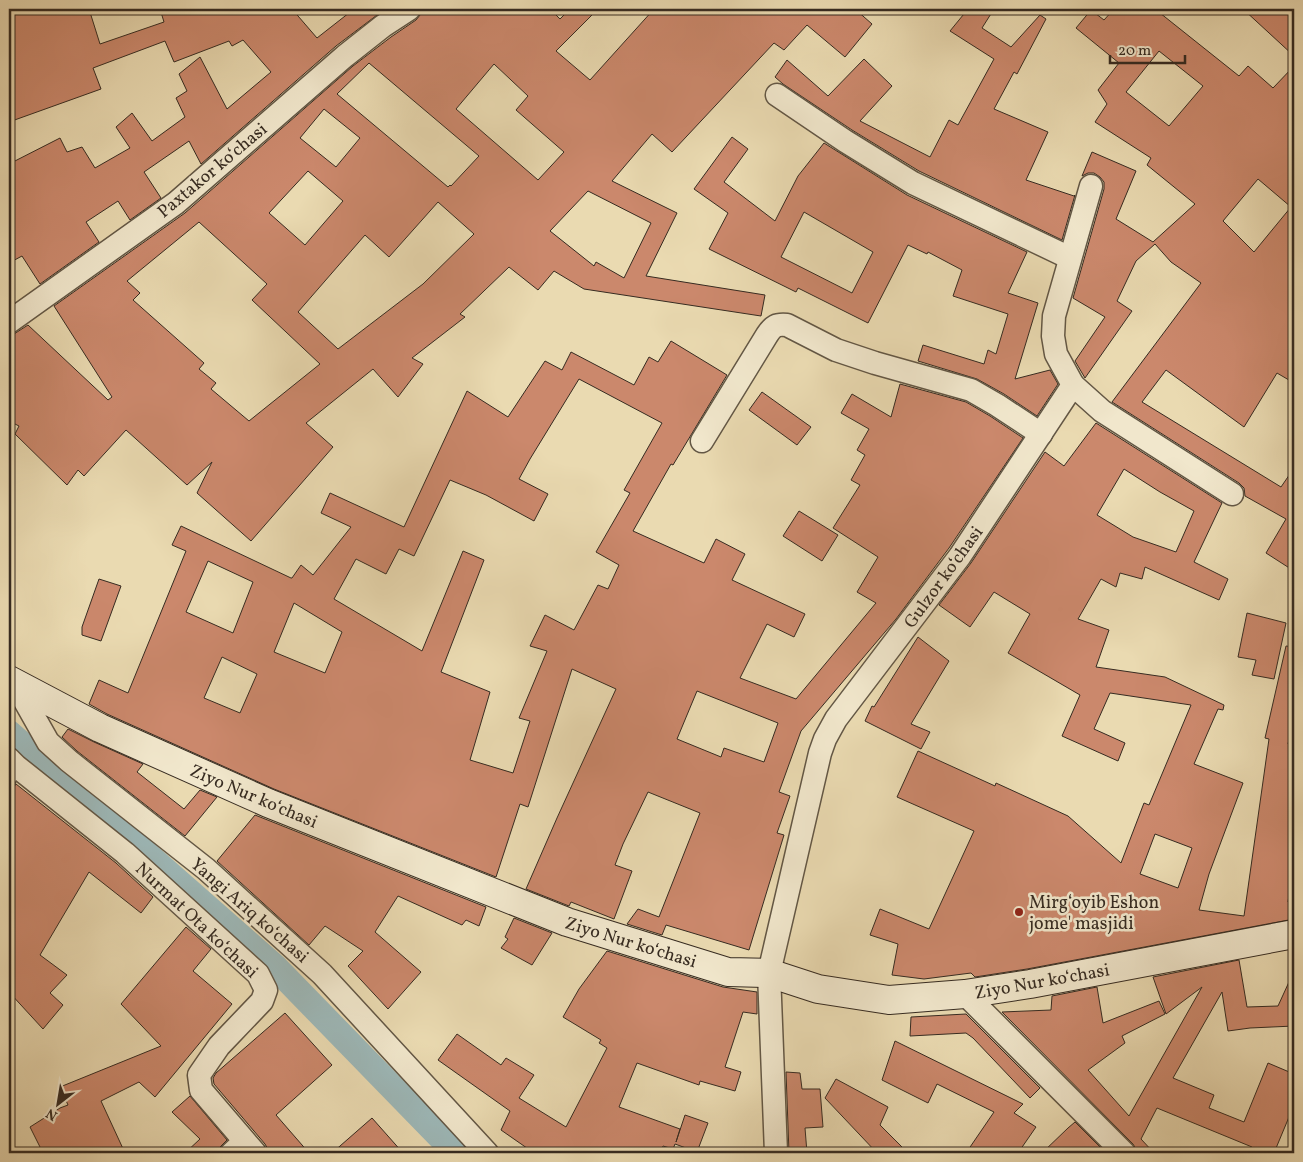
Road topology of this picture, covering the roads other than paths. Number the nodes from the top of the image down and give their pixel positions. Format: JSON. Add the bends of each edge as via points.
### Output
{"nodes":[{"id":1,"x":409,"y":9,"type":"edge"},
{"id":2,"x":777,"y":95,"type":"dead end"},
{"id":3,"x":1091,"y":186,"type":"dead end"},
{"id":4,"x":1070,"y":258,"type":"junction"},
{"id":5,"x":9,"y":322,"type":"edge"},
{"id":6,"x":1073,"y":385,"type":"junction"},
{"id":7,"x":1041,"y":434,"type":"junction"},
{"id":8,"x":702,"y":441,"type":"dead end"},
{"id":9,"x":1232,"y":494,"type":"dead end"},
{"id":10,"x":11,"y":679,"type":"edge"},
{"id":11,"x":11,"y":769,"type":"edge"},
{"id":12,"x":1294,"y":934,"type":"edge"},
{"id":13,"x":769,"y":973,"type":"junction"},
{"id":14,"x":965,"y":994,"type":"junction"},
{"id":15,"x":249,"y":1145,"type":"edge"},
{"id":16,"x":224,"y":1153,"type":"edge"},
{"id":17,"x":487,"y":1153,"type":"edge"},
{"id":18,"x":776,"y":1153,"type":"edge"},
{"id":19,"x":1124,"y":1153,"type":"edge"}],
"edges":[{"from":1,"to":5,"type":"street","name":"Paxtakor koʻchasi","via":[[345,56],[176,202]]},
{"from":2,"to":4,"type":"street","via":[[845,142],[913,182]]},
{"from":3,"to":4,"type":"street"},
{"from":4,"to":6,"type":"street","via":[[1054,316],[1053,336],[1056,354]]},
{"from":6,"to":7,"type":"street","name":"Gulzor koʻchasi"},
{"from":6,"to":9,"type":"street","via":[[1102,411]]},
{"from":7,"to":8,"type":"street","via":[[971,390],[836,350],[787,325],[778,324],[772,327]]},
{"from":7,"to":13,"type":"street","name":"Gulzor koʻchasi","via":[[960,556],[829,732],[820,753]]},
{"from":10,"to":13,"type":"street","name":"Ziyo Nur koʻchasi","via":[[100,728],[268,803],[567,922],[728,972]]},
{"from":10,"to":17,"type":"street","name":"Yangi Ariq koʻchasi","via":[[48,742],[206,869],[322,974]]},
{"from":11,"to":15,"type":"street","name":"Nurmat Ota koʻchasi","via":[[125,853],[258,974],[266,990],[262,1000],[219,1046],[199,1074],[201,1090]]},
{"from":12,"to":14,"type":"street","name":"Ziyo Nur koʻchasi"},
{"from":13,"to":14,"type":"street","name":"Ziyo Nur koʻchasi","via":[[818,988],[889,1000]]},
{"from":13,"to":18,"type":"street","name":"Gulzor koʻchasi"},
{"from":14,"to":19,"type":"street"},
{"from":15,"to":16,"type":"lane"}]}
